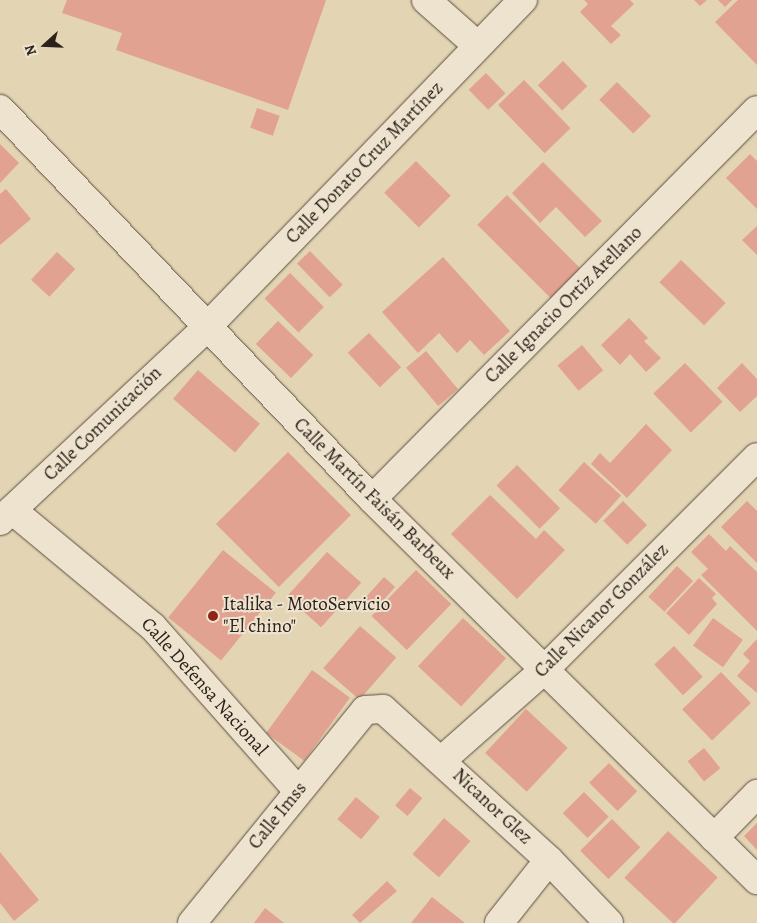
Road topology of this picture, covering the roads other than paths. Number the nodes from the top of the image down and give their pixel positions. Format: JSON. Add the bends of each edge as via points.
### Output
{"nodes":[{"id":1,"x":426,"y":0,"type":"edge"},
{"id":2,"x":523,"y":0,"type":"edge"},
{"id":3,"x":478,"y":46,"type":"junction"},
{"id":4,"x":0,"y":109,"type":"edge"},
{"id":5,"x":757,"y":110,"type":"edge"},
{"id":6,"x":207,"y":327,"type":"junction"},
{"id":7,"x":757,"y":457,"type":"edge"},
{"id":8,"x":372,"y":499,"type":"junction"},
{"id":9,"x":6,"y":516,"type":"edge"},
{"id":10,"x":544,"y":670,"type":"junction"},
{"id":11,"x":365,"y":710,"type":"joint"},
{"id":12,"x":442,"y":760,"type":"junction"},
{"id":13,"x":298,"y":791,"type":"junction"},
{"id":14,"x":757,"y":794,"type":"edge"},
{"id":15,"x":714,"y":838,"type":"junction"},
{"id":16,"x":549,"y":860,"type":"junction"},
{"id":17,"x":757,"y":880,"type":"edge"},
{"id":18,"x":192,"y":923,"type":"edge"},
{"id":19,"x":499,"y":923,"type":"edge"},
{"id":20,"x":609,"y":923,"type":"edge"}],
"edges":[{"from":1,"to":3,"type":"street"},
{"from":2,"to":3,"type":"street","name":"Calle Donato Cruz Martínez"},
{"from":3,"to":6,"type":"street","name":"Calle Donato Cruz Martínez"},
{"from":4,"to":6,"type":"street","name":"Calle Martín Faisán Barbeux"},
{"from":5,"to":8,"type":"street","name":"Calle Ignacio Ortiz Arellano"},
{"from":6,"to":8,"type":"street","name":"Calle Martín Faisán Barbeux"},
{"from":6,"to":9,"type":"street","name":"Calle Comunicación"},
{"from":7,"to":10,"type":"street","name":"Calle Nicanor González"},
{"from":8,"to":10,"type":"street","name":"Calle Martín Faisán Barbeux"},
{"from":9,"to":13,"type":"street","name":"Calle Defensa Nacional","via":[[153,627]]},
{"from":10,"to":12,"type":"street","name":"Calle Nicanor González"},
{"from":10,"to":15,"type":"street","name":"Calle Martín Faisán Barbeux"},
{"from":11,"to":12,"type":"street","name":"Nicanor Glez","via":[[383,709]]},
{"from":11,"to":13,"type":"street","name":"Calle Imss"},
{"from":12,"to":16,"type":"street","name":"Nicanor Glez"},
{"from":13,"to":18,"type":"street","name":"Calle Imss"},
{"from":14,"to":15,"type":"street"},
{"from":15,"to":17,"type":"street","name":"Calle Martín Faisán Barbeux"},
{"from":16,"to":19,"type":"street"},
{"from":16,"to":20,"type":"street","name":"Nicanor Glez"}]}
